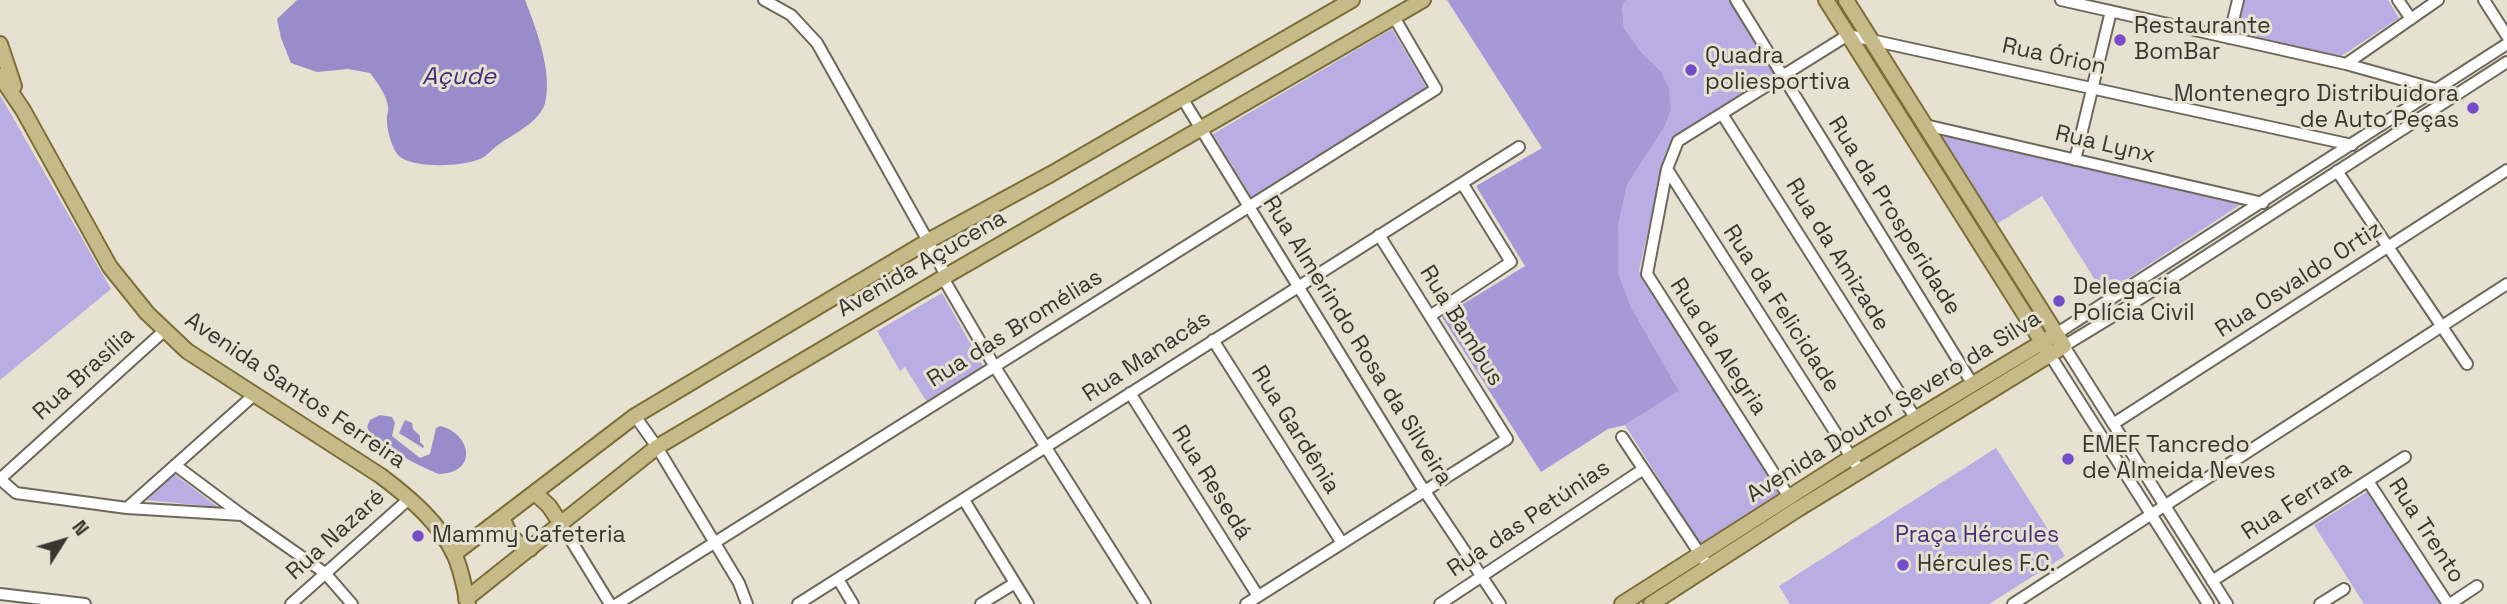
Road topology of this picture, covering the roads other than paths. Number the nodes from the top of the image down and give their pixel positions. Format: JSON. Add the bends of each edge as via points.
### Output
{"nodes":[{"id":1,"x":764,"y":0,"type":"edge"},
{"id":2,"x":1352,"y":0,"type":"edge"},
{"id":3,"x":1423,"y":0,"type":"edge"},
{"id":4,"x":1736,"y":0,"type":"edge"},
{"id":5,"x":1826,"y":0,"type":"edge"},
{"id":6,"x":1846,"y":0,"type":"edge"},
{"id":7,"x":2061,"y":0,"type":"edge"},
{"id":8,"x":2238,"y":0,"type":"edge"},
{"id":9,"x":2398,"y":0,"type":"edge"},
{"id":10,"x":2438,"y":0,"type":"edge"},
{"id":11,"x":2484,"y":0,"type":"edge"},
{"id":12,"x":2111,"y":11,"type":"junction"},
{"id":13,"x":1394,"y":17,"type":"junction"},
{"id":14,"x":2411,"y":19,"type":"junction"},
{"id":15,"x":1848,"y":35,"type":"junction"},
{"id":16,"x":2507,"y":36,"type":"edge"},
{"id":17,"x":2229,"y":37,"type":"junction"},
{"id":18,"x":1870,"y":38,"type":"junction"},
{"id":19,"x":0,"y":44,"type":"edge"},
{"id":20,"x":2507,"y":44,"type":"edge"},
{"id":21,"x":2507,"y":62,"type":"edge"},
{"id":22,"x":2346,"y":64,"type":"junction"},
{"id":23,"x":0,"y":76,"type":"edge"},
{"id":24,"x":1783,"y":76,"type":"junction"},
{"id":25,"x":2093,"y":87,"type":"junction"},
{"id":26,"x":2437,"y":87,"type":"junction"},
{"id":27,"x":1182,"y":98,"type":"junction"},
{"id":28,"x":2447,"y":100,"type":"junction"},
{"id":29,"x":23,"y":110,"type":"junction"},
{"id":30,"x":1722,"y":114,"type":"junction"},
{"id":31,"x":1925,"y":125,"type":"junction"},
{"id":32,"x":1200,"y":129,"type":"junction"},
{"id":33,"x":2352,"y":145,"type":"junction"},
{"id":34,"x":1519,"y":147,"type":"dead end"},
{"id":35,"x":2075,"y":160,"type":"junction"},
{"id":36,"x":1667,"y":169,"type":"junction"},
{"id":37,"x":2507,"y":170,"type":"edge"},
{"id":38,"x":2337,"y":171,"type":"junction"},
{"id":39,"x":1462,"y":183,"type":"junction"},
{"id":40,"x":2262,"y":202,"type":"junction"},
{"id":41,"x":1247,"y":206,"type":"junction"},
{"id":42,"x":2270,"y":215,"type":"junction"},
{"id":43,"x":1379,"y":235,"type":"junction"},
{"id":44,"x":929,"y":241,"type":"junction"},
{"id":45,"x":2388,"y":247,"type":"junction"},
{"id":46,"x":2003,"y":249,"type":"junction"},
{"id":47,"x":1989,"y":257,"type":"junction"},
{"id":48,"x":946,"y":276,"type":"junction"},
{"id":49,"x":2507,"y":284,"type":"edge"},
{"id":50,"x":1298,"y":287,"type":"junction"},
{"id":51,"x":2102,"y":306,"type":"junction"},
{"id":52,"x":1430,"y":316,"type":"junction"},
{"id":53,"x":2110,"y":318,"type":"junction"},
{"id":54,"x":2442,"y":326,"type":"junction"},
{"id":55,"x":165,"y":330,"type":"junction"},
{"id":56,"x":1213,"y":340,"type":"junction"},
{"id":57,"x":2060,"y":340,"type":"junction"},
{"id":58,"x":2046,"y":349,"type":"junction"},
{"id":59,"x":2468,"y":364,"type":"dead end"},
{"id":60,"x":995,"y":367,"type":"junction"},
{"id":61,"x":1972,"y":383,"type":"junction"},
{"id":62,"x":1130,"y":393,"type":"junction"},
{"id":63,"x":254,"y":395,"type":"junction"},
{"id":64,"x":635,"y":416,"type":"junction"},
{"id":65,"x":1916,"y":419,"type":"junction"},
{"id":66,"x":2113,"y":424,"type":"junction"},
{"id":67,"x":1622,"y":437,"type":"dead end"},
{"id":68,"x":657,"y":447,"type":"junction"},
{"id":69,"x":1046,"y":447,"type":"junction"},
{"id":70,"x":1852,"y":457,"type":"junction"},
{"id":71,"x":2405,"y":457,"type":"dead end"},
{"id":72,"x":175,"y":465,"type":"junction"},
{"id":73,"x":1642,"y":470,"type":"junction"},
{"id":74,"x":1860,"y":471,"type":"junction"},
{"id":75,"x":0,"y":479,"type":"edge"},
{"id":76,"x":2368,"y":481,"type":"junction"},
{"id":77,"x":1424,"y":490,"type":"junction"},
{"id":78,"x":535,"y":493,"type":"junction"},
{"id":79,"x":1789,"y":497,"type":"junction"},
{"id":80,"x":410,"y":498,"type":"junction"},
{"id":81,"x":964,"y":500,"type":"junction"},
{"id":82,"x":2165,"y":506,"type":"junction"},
{"id":83,"x":127,"y":508,"type":"junction"},
{"id":84,"x":242,"y":515,"type":"junction"},
{"id":85,"x":2151,"y":515,"type":"junction"},
{"id":86,"x":503,"y":518,"type":"junction"},
{"id":87,"x":561,"y":524,"type":"junction"},
{"id":88,"x":714,"y":543,"type":"junction"},
{"id":89,"x":1342,"y":543,"type":"junction"},
{"id":90,"x":530,"y":549,"type":"junction"},
{"id":91,"x":454,"y":554,"type":"junction"},
{"id":92,"x":1700,"y":554,"type":"junction"},
{"id":93,"x":1709,"y":567,"type":"junction"},
{"id":94,"x":326,"y":573,"type":"junction"},
{"id":95,"x":1481,"y":577,"type":"junction"},
{"id":96,"x":838,"y":579,"type":"junction"},
{"id":97,"x":2212,"y":581,"type":"junction"},
{"id":98,"x":1015,"y":583,"type":"junction"},
{"id":99,"x":2477,"y":586,"type":"dead end"},
{"id":100,"x":2344,"y":589,"type":"dead end"},
{"id":101,"x":0,"y":594,"type":"edge"},
{"id":102,"x":1258,"y":596,"type":"junction"},
{"id":103,"x":467,"y":601,"type":"edge"},
{"id":104,"x":85,"y":604,"type":"edge"},
{"id":105,"x":291,"y":604,"type":"edge"},
{"id":106,"x":352,"y":604,"type":"edge"},
{"id":107,"x":610,"y":604,"type":"edge"},
{"id":108,"x":617,"y":604,"type":"edge"},
{"id":109,"x":747,"y":604,"type":"edge"},
{"id":110,"x":798,"y":604,"type":"edge"},
{"id":111,"x":853,"y":604,"type":"edge"},
{"id":112,"x":981,"y":604,"type":"edge"},
{"id":113,"x":1028,"y":604,"type":"edge"},
{"id":114,"x":1145,"y":604,"type":"edge"},
{"id":115,"x":1245,"y":604,"type":"edge"},
{"id":116,"x":1440,"y":604,"type":"edge"},
{"id":117,"x":1500,"y":604,"type":"edge"},
{"id":118,"x":1622,"y":604,"type":"edge"},
{"id":119,"x":1651,"y":604,"type":"edge"},
{"id":120,"x":2013,"y":604,"type":"edge"},
{"id":121,"x":2207,"y":604,"type":"edge"},
{"id":122,"x":2227,"y":604,"type":"edge"},
{"id":123,"x":2320,"y":604,"type":"edge"},
{"id":124,"x":2449,"y":604,"type":"edge"}],
"edges":[{"from":1,"to":44,"type":"street","via":[[791,15],[817,43]]},
{"from":2,"to":27,"type":"main road","name":"Avenida Açucena"},
{"from":3,"to":13,"type":"main road","name":"Avenida Açucena"},
{"from":4,"to":24,"type":"street","name":"Rua da Prosperidade"},
{"from":5,"to":15,"type":"main road"},
{"from":6,"to":18,"type":"main road"},
{"from":7,"to":12,"type":"street"},
{"from":8,"to":17,"type":"street"},
{"from":9,"to":14,"type":"street"},
{"from":10,"to":14,"type":"street"},
{"from":11,"to":16,"type":"street"},
{"from":12,"to":17,"type":"street"},
{"from":12,"to":25,"type":"street"},
{"from":13,"to":32,"type":"main road","name":"Avenida Açucena"},
{"from":13,"to":41,"type":"street","name":"Rua das Bromélias","via":[[1436,89]]},
{"from":14,"to":22,"type":"street"},
{"from":15,"to":18,"type":"street"},
{"from":15,"to":24,"type":"street","name":"Rua da Alegria"},
{"from":15,"to":47,"type":"main road"},
{"from":17,"to":22,"type":"street"},
{"from":18,"to":25,"type":"street","name":"Rua Órion"},
{"from":18,"to":31,"type":"main road"},
{"from":19,"to":29,"type":"main road","name":"Avenida Santos Ferreira"},
{"from":20,"to":26,"type":"street","name":"Avenida Doutor Severo da Silva"},
{"from":21,"to":28,"type":"street","name":"Avenida Doutor Severo da Silva"},
{"from":22,"to":26,"type":"street"},
{"from":23,"to":29,"type":"main road","name":"Avenida Santos Ferreira"},
{"from":24,"to":30,"type":"street","name":"Rua da Alegria"},
{"from":24,"to":61,"type":"street","name":"Rua da Prosperidade"},
{"from":25,"to":33,"type":"street","name":"Rua Órion"},
{"from":25,"to":35,"type":"street"},
{"from":26,"to":28,"type":"street"},
{"from":26,"to":33,"type":"street","name":"Avenida Doutor Severo da Silva"},
{"from":27,"to":32,"type":"street","name":"Rua Almerindo Rosa da Silveira"},
{"from":27,"to":44,"type":"main road","name":"Avenida Açucena"},
{"from":28,"to":38,"type":"street","name":"Avenida Doutor Severo da Silva"},
{"from":29,"to":55,"type":"main road","name":"Avenida Santos Ferreira","via":[[110,267]]},
{"from":30,"to":36,"type":"street","name":"Rua da Alegria","via":[[1678,141]]},
{"from":30,"to":65,"type":"street","name":"Rua da Amizade"},
{"from":31,"to":35,"type":"street","name":"Rua Lynx"},
{"from":31,"to":46,"type":"main road"},
{"from":32,"to":41,"type":"street","name":"Rua Almerindo Rosa da Silveira"},
{"from":32,"to":48,"type":"main road","name":"Avenida Açucena"},
{"from":33,"to":40,"type":"street","name":"Avenida Doutor Severo da Silva"},
{"from":34,"to":39,"type":"street","name":"Rua Manacás"},
{"from":35,"to":40,"type":"street","name":"Rua Lynx"},
{"from":36,"to":70,"type":"street","name":"Rua da Felicidade"},
{"from":36,"to":79,"type":"street","name":"Rua da Alegria","via":[[1647,274]]},
{"from":37,"to":45,"type":"street","name":"Rua Osvaldo Ortiz"},
{"from":38,"to":42,"type":"street","name":"Avenida Doutor Severo da Silva"},
{"from":38,"to":45,"type":"street"},
{"from":39,"to":43,"type":"street","name":"Rua Manacás"},
{"from":39,"to":52,"type":"street","via":[[1511,262]]},
{"from":40,"to":42,"type":"street"},
{"from":40,"to":51,"type":"street","name":"Avenida Doutor Severo da Silva"},
{"from":41,"to":50,"type":"street","name":"Rua Almerindo Rosa da Silveira"},
{"from":41,"to":60,"type":"street","name":"Rua das Bromélias"},
{"from":42,"to":53,"type":"street","name":"Avenida Doutor Severo da Silva"},
{"from":43,"to":50,"type":"street","name":"Rua Manacás"},
{"from":43,"to":52,"type":"street","name":"Rua Bambus"},
{"from":44,"to":48,"type":"street"},
{"from":44,"to":64,"type":"main road","name":"Avenida Açucena"},
{"from":45,"to":54,"type":"street"},
{"from":45,"to":66,"type":"street","name":"Rua Osvaldo Ortiz"},
{"from":46,"to":47,"type":"main road"},
{"from":46,"to":57,"type":"main road"},
{"from":47,"to":58,"type":"main road"},
{"from":48,"to":60,"type":"street"},
{"from":48,"to":68,"type":"main road","name":"Avenida Açucena"},
{"from":49,"to":54,"type":"street"},
{"from":50,"to":56,"type":"street","name":"Rua Manacás"},
{"from":50,"to":77,"type":"street","name":"Rua Almerindo Rosa da Silveira"},
{"from":51,"to":53,"type":"street"},
{"from":51,"to":57,"type":"street","name":"Avenida Doutor Severo da Silva"},
{"from":52,"to":77,"type":"street","name":"Rua Bambus","via":[[1507,439]]},
{"from":53,"to":57,"type":"street","name":"Avenida Doutor Severo da Silva"},
{"from":54,"to":59,"type":"street"},
{"from":54,"to":82,"type":"street"},
{"from":55,"to":63,"type":"main road","name":"Avenida Santos Ferreira","via":[[187,351]]},
{"from":55,"to":75,"type":"street","name":"Rua Brasília"},
{"from":56,"to":62,"type":"street","name":"Rua Manacás"},
{"from":56,"to":89,"type":"street","name":"Rua Gardênia"},
{"from":57,"to":58,"type":"main road","name":"Avenida Doutor Severo da Silva"},
{"from":57,"to":66,"type":"street"},
{"from":58,"to":61,"type":"main road","name":"Avenida Doutor Severo da Silva"},
{"from":58,"to":74,"type":"main road","name":"Avenida Doutor Severo da Silva"},
{"from":58,"to":85,"type":"street"},
{"from":60,"to":69,"type":"street"},
{"from":60,"to":88,"type":"street","name":"Rua das Bromélias"},
{"from":61,"to":65,"type":"main road","name":"Avenida Doutor Severo da Silva"},
{"from":62,"to":69,"type":"street","name":"Rua Manacás"},
{"from":62,"to":102,"type":"street","name":"Rua Resedá"},
{"from":63,"to":72,"type":"street"},
{"from":63,"to":80,"type":"main road","name":"Avenida Santos Ferreira"},
{"from":64,"to":68,"type":"street"},
{"from":64,"to":78,"type":"main road","name":"Avenida Açucena"},
{"from":65,"to":70,"type":"main road","name":"Avenida Doutor Severo da Silva"},
{"from":66,"to":82,"type":"street"},
{"from":67,"to":73,"type":"street"},
{"from":68,"to":87,"type":"main road","name":"Avenida Açucena"},
{"from":68,"to":88,"type":"street"},
{"from":69,"to":81,"type":"street","name":"Rua Manacás"},
{"from":69,"to":114,"type":"street"},
{"from":70,"to":74,"type":"street","name":"Rua da Felicidade"},
{"from":70,"to":79,"type":"main road","name":"Avenida Doutor Severo da Silva"},
{"from":71,"to":76,"type":"street","name":"Rua Ferrara"},
{"from":72,"to":83,"type":"street"},
{"from":72,"to":84,"type":"street"},
{"from":73,"to":92,"type":"street"},
{"from":73,"to":95,"type":"street","name":"Rua das Petúnias"},
{"from":74,"to":93,"type":"main road","name":"Avenida Doutor Severo da Silva"},
{"from":75,"to":83,"type":"street","via":[[16,493]]},
{"from":76,"to":97,"type":"street","name":"Rua Ferrara"},
{"from":76,"to":124,"type":"street","name":"Rua Trento"},
{"from":77,"to":89,"type":"street"},
{"from":77,"to":95,"type":"street","name":"Rua Almerindo Rosa da Silveira"},
{"from":78,"to":86,"type":"main road","name":"Avenida Açucena"},
{"from":78,"to":87,"type":"main road"},
{"from":79,"to":92,"type":"main road","name":"Avenida Doutor Severo da Silva"},
{"from":80,"to":91,"type":"main road","name":"Avenida Santos Ferreira"},
{"from":80,"to":94,"type":"street","name":"Rua Nazaré"},
{"from":81,"to":96,"type":"street","name":"Rua Manacás"},
{"from":81,"to":98,"type":"street"},
{"from":82,"to":85,"type":"street"},
{"from":82,"to":97,"type":"street"},
{"from":83,"to":84,"type":"street"},
{"from":84,"to":94,"type":"street"},
{"from":85,"to":120,"type":"street"},
{"from":85,"to":121,"type":"street"},
{"from":86,"to":90,"type":"main road","via":[[512,538]]},
{"from":86,"to":91,"type":"main road","name":"Avenida Açucena"},
{"from":87,"to":90,"type":"main road","name":"Avenida Açucena"},
{"from":87,"to":107,"type":"street"},
{"from":88,"to":108,"type":"street","name":"Rua das Bromélias"},
{"from":88,"to":109,"type":"street"},
{"from":89,"to":102,"type":"street"},
{"from":90,"to":103,"type":"main road","name":"Avenida Açucena"},
{"from":91,"to":103,"type":"main road","name":"Avenida Santos Ferreira"},
{"from":92,"to":93,"type":"street"},
{"from":92,"to":118,"type":"main road","name":"Avenida Doutor Severo da Silva"},
{"from":93,"to":119,"type":"main road","name":"Avenida Doutor Severo da Silva"},
{"from":94,"to":105,"type":"street","name":"Rua Nazaré"},
{"from":94,"to":106,"type":"street"},
{"from":95,"to":116,"type":"street","name":"Rua das Petúnias"},
{"from":95,"to":117,"type":"street","name":"Rua Almerindo Rosa da Silveira"},
{"from":96,"to":110,"type":"street","name":"Rua Manacás"},
{"from":96,"to":111,"type":"street"},
{"from":97,"to":122,"type":"street"},
{"from":98,"to":112,"type":"street"},
{"from":98,"to":113,"type":"street"},
{"from":99,"to":124,"type":"street"},
{"from":100,"to":123,"type":"street"},
{"from":101,"to":104,"type":"street"},
{"from":102,"to":115,"type":"street"}]}
